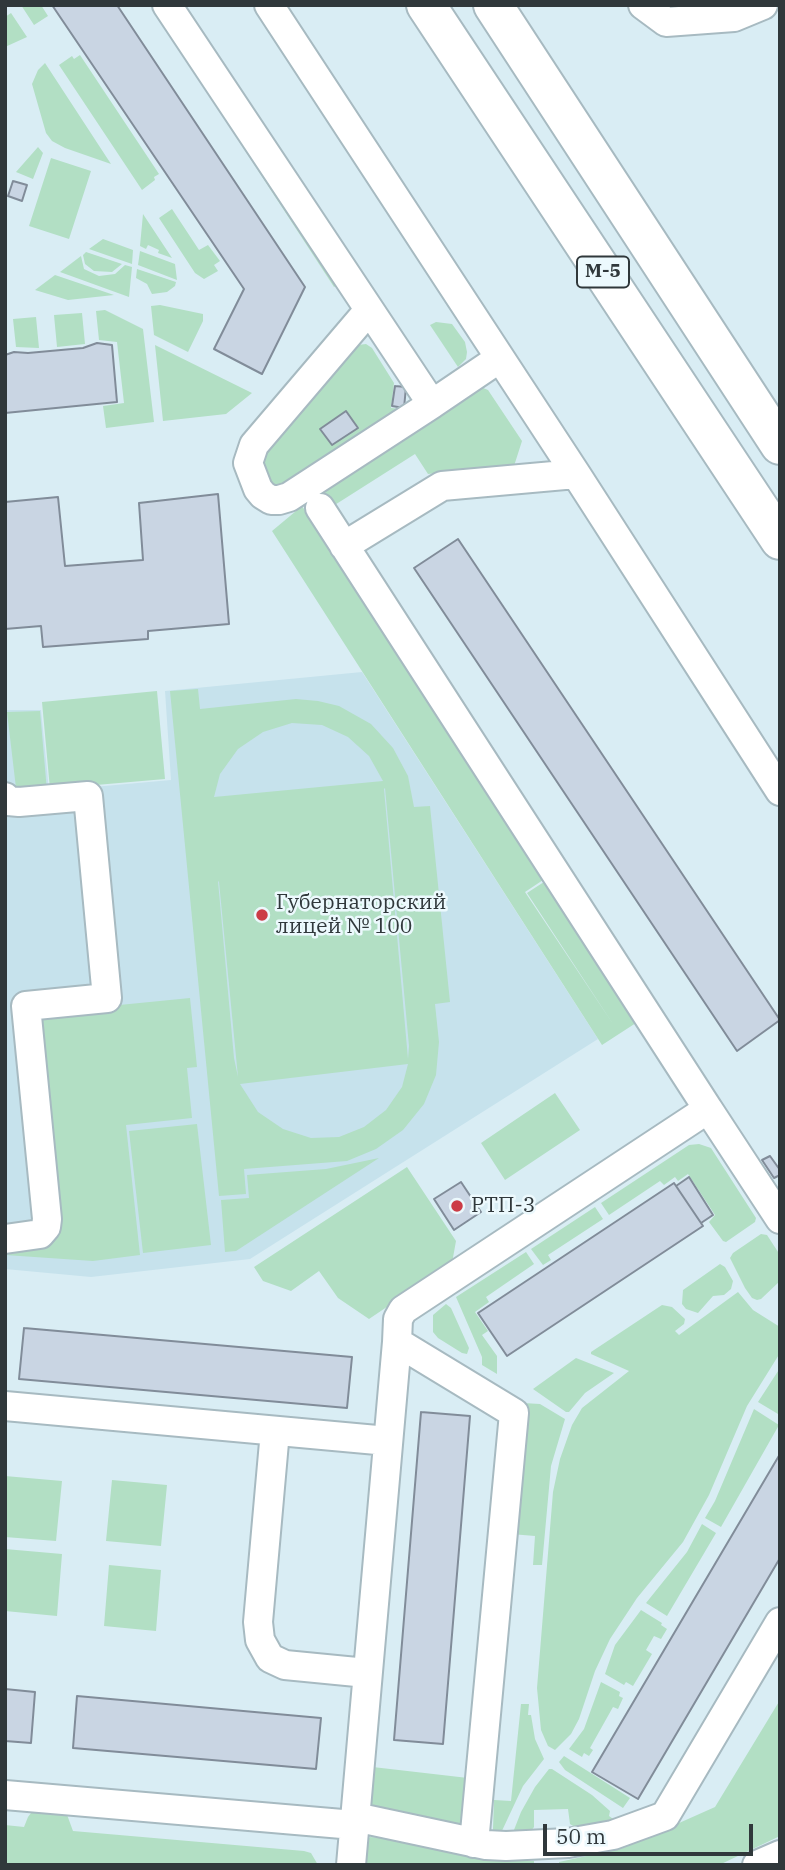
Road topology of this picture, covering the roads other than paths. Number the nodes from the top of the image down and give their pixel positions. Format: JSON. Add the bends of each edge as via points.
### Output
{"nodes":[{"id":1,"x":167,"y":5,"type":"edge"},
{"id":2,"x":269,"y":5,"type":"edge"},
{"id":3,"x":426,"y":5,"type":"edge"},
{"id":4,"x":493,"y":5,"type":"edge"},
{"id":5,"x":643,"y":5,"type":"edge"},
{"id":6,"x":763,"y":5,"type":"edge"},
{"id":7,"x":369,"y":310,"type":"junction"},
{"id":8,"x":500,"y":358,"type":"junction"},
{"id":9,"x":432,"y":404,"type":"junction"},
{"id":10,"x":780,"y":444,"type":"edge"},
{"id":11,"x":576,"y":474,"type":"junction"},
{"id":12,"x":320,"y":508,"type":"dead end"},
{"id":13,"x":780,"y":540,"type":"edge"},
{"id":14,"x":344,"y":546,"type":"junction"},
{"id":15,"x":780,"y":791,"type":"edge"},
{"id":16,"x":5,"y":797,"type":"edge"},
{"id":17,"x":708,"y":1109,"type":"junction"},
{"id":18,"x":780,"y":1219,"type":"edge"},
{"id":19,"x":5,"y":1239,"type":"edge"},
{"id":20,"x":397,"y":1342,"type":"junction"},
{"id":21,"x":5,"y":1406,"type":"edge"},
{"id":22,"x":275,"y":1431,"type":"junction"},
{"id":23,"x":388,"y":1441,"type":"junction"},
{"id":24,"x":780,"y":1622,"type":"edge"},
{"id":25,"x":367,"y":1673,"type":"junction"},
{"id":26,"x":5,"y":1795,"type":"edge"},
{"id":27,"x":354,"y":1821,"type":"junction"},
{"id":28,"x":474,"y":1843,"type":"junction"},
{"id":29,"x":780,"y":1855,"type":"edge"},
{"id":30,"x":351,"y":1865,"type":"edge"},
{"id":31,"x":757,"y":1865,"type":"edge"}],
"edges":[{"from":1,"to":7,"type":"street"},
{"from":2,"to":8,"type":"street"},
{"from":3,"to":13,"type":"highway","number":"М-5"},
{"from":4,"to":10,"type":"highway","number":"М-5"},
{"from":5,"to":6,"type":"street","via":[[666,22],[734,17]]},
{"from":7,"to":9,"type":"street"},
{"from":7,"to":9,"type":"street","via":[[254,445],[248,463],[262,495],[271,500],[289,497]]},
{"from":8,"to":9,"type":"street"},
{"from":8,"to":11,"type":"street"},
{"from":11,"to":14,"type":"street","via":[[442,486]]},
{"from":11,"to":15,"type":"street"},
{"from":12,"to":14,"type":"street"},
{"from":14,"to":17,"type":"street"},
{"from":16,"to":19,"type":"street","via":[[19,802],[88,796],[107,998],[26,1006],[46,1227],[31,1237]]},
{"from":17,"to":18,"type":"street"},
{"from":17,"to":20,"type":"street","via":[[403,1310]]},
{"from":20,"to":23,"type":"street"},
{"from":20,"to":28,"type":"street","via":[[514,1413]]},
{"from":21,"to":22,"type":"street"},
{"from":22,"to":23,"type":"street"},
{"from":22,"to":25,"type":"street","via":[[260,1640],[270,1658],[285,1665]]},
{"from":23,"to":25,"type":"street"},
{"from":24,"to":28,"type":"street","via":[[665,1816],[613,1835],[568,1843]]},
{"from":25,"to":27,"type":"street"},
{"from":26,"to":27,"type":"street"},
{"from":27,"to":28,"type":"street"},
{"from":27,"to":30,"type":"street"},
{"from":29,"to":31,"type":"street"}]}
